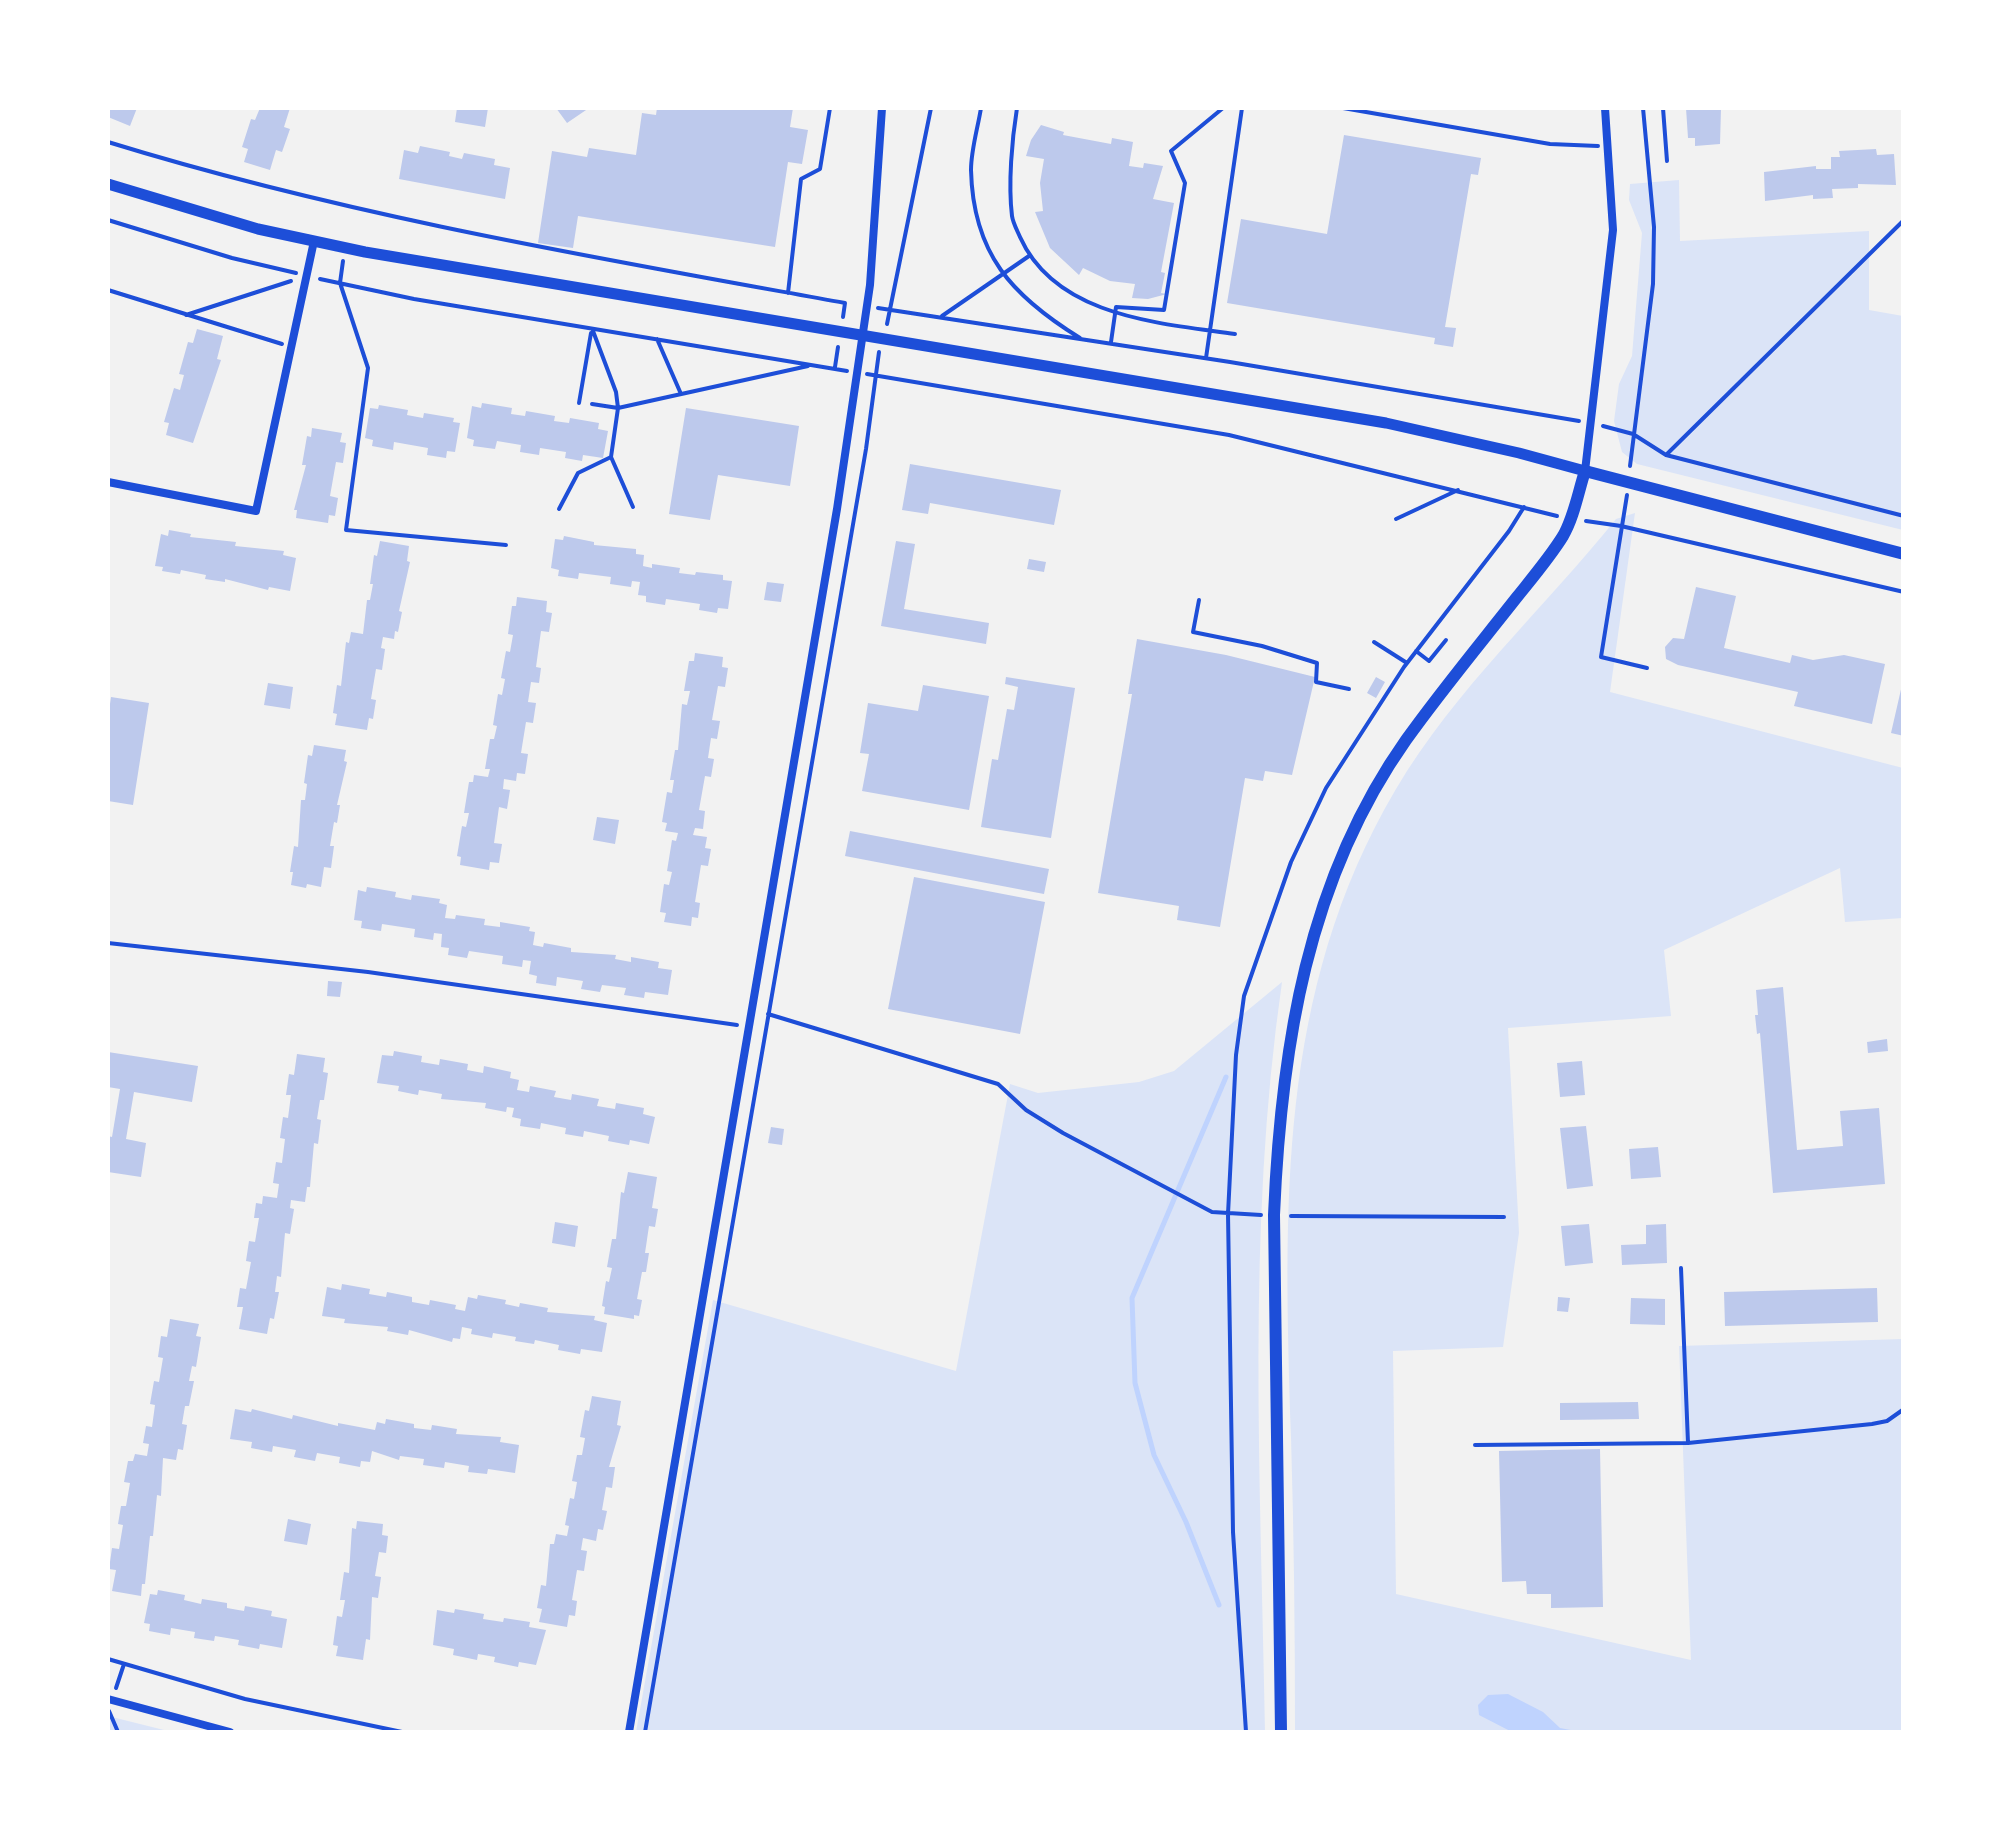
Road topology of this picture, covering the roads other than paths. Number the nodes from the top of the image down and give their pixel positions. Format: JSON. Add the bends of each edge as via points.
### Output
{"nodes":[{"id":1,"x":882,"y":108,"type":"edge"},
{"id":2,"x":1605,"y":108,"type":"edge"},
{"id":3,"x":1663,"y":108,"type":"edge"},
{"id":4,"x":1666,"y":162,"type":"dead end"},
{"id":5,"x":108,"y":184,"type":"edge"},
{"id":6,"x":314,"y":242,"type":"junction"},
{"id":7,"x":862,"y":337,"type":"junction"},
{"id":8,"x":1585,"y":471,"type":"junction"},
{"id":9,"x":108,"y":482,"type":"edge"},
{"id":10,"x":1904,"y":554,"type":"edge"},
{"id":11,"x":110,"y":1704,"type":"edge"},
{"id":12,"x":230,"y":1732,"type":"edge"},
{"id":13,"x":629,"y":1732,"type":"edge"},
{"id":14,"x":1281,"y":1732,"type":"edge"}],
"edges":[{"from":1,"to":7,"type":"street"},
{"from":2,"to":8,"type":"street","via":[[1613,230]]},
{"from":3,"to":4,"type":"lane"},
{"from":5,"to":6,"type":"main road"},
{"from":6,"to":7,"type":"main road"},
{"from":6,"to":9,"type":"street","via":[[256,512]]},
{"from":7,"to":8,"type":"main road","via":[[1386,423]]},
{"from":7,"to":13,"type":"street"},
{"from":8,"to":10,"type":"main road"},
{"from":8,"to":14,"type":"main road","via":[[1570,519],[1538,570],[1404,744],[1346,846],[1309,949],[1293,1021],[1274,1216]]},
{"from":11,"to":12,"type":"street"}]}
